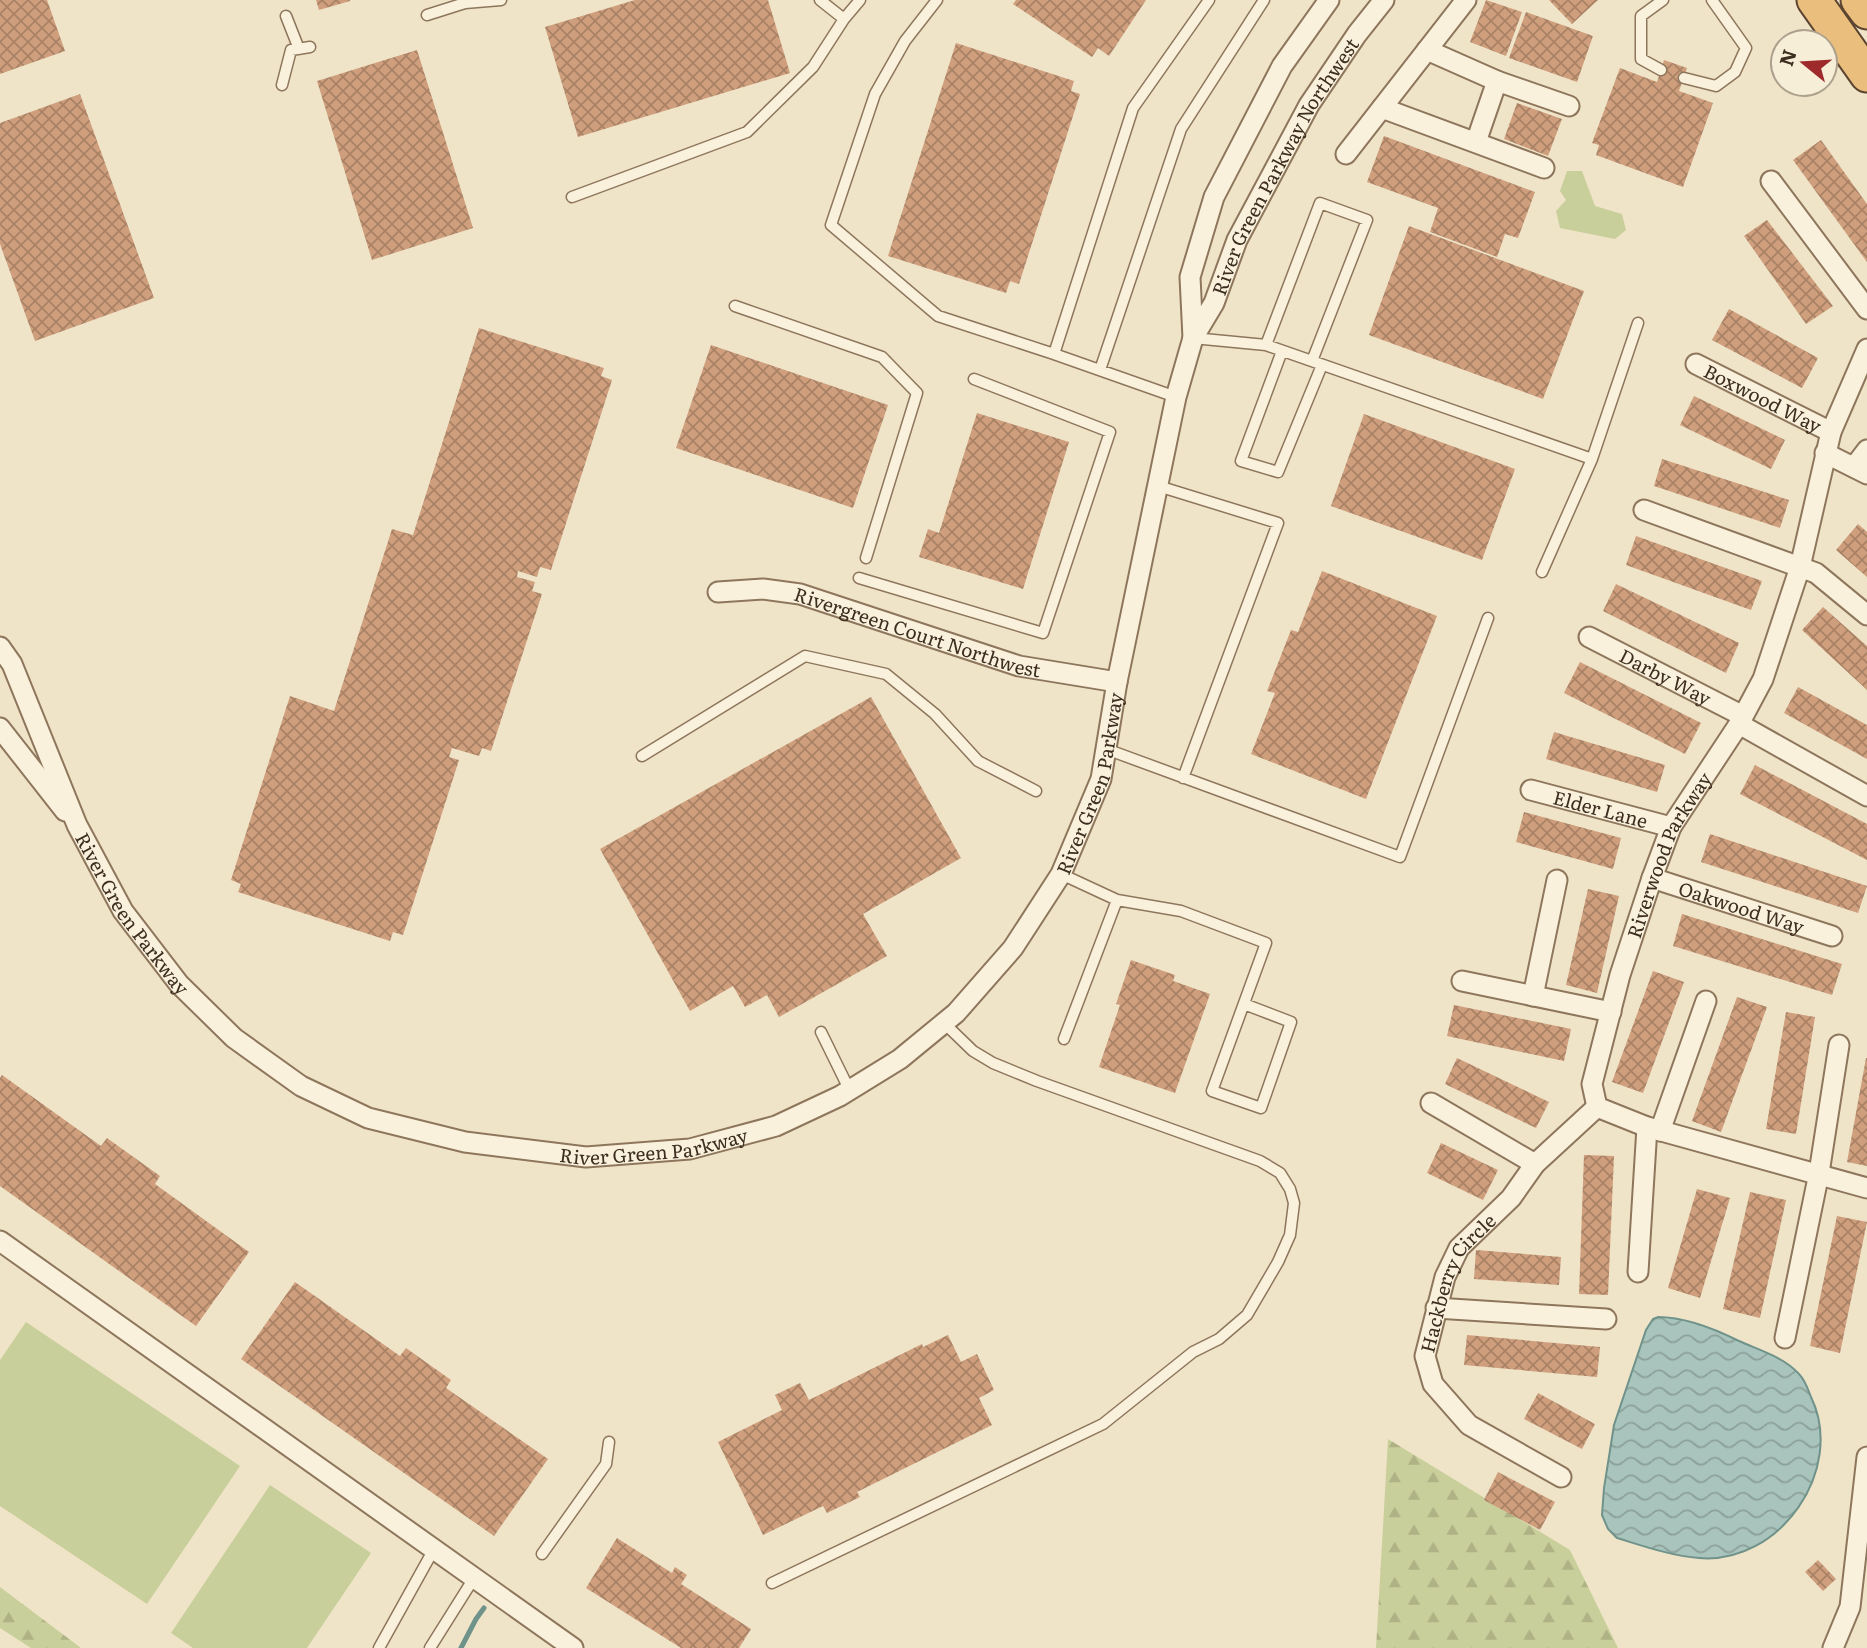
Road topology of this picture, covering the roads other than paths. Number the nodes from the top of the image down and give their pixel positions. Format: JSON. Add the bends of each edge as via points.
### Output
{"nodes":[{"id":1,"x":501,"y":0,"type":"edge"},
{"id":2,"x":820,"y":0,"type":"edge"},
{"id":3,"x":860,"y":0,"type":"edge"},
{"id":4,"x":937,"y":0,"type":"edge"},
{"id":5,"x":1209,"y":0,"type":"edge"},
{"id":6,"x":1264,"y":0,"type":"edge"},
{"id":7,"x":1329,"y":0,"type":"edge"},
{"id":8,"x":1384,"y":0,"type":"edge"},
{"id":9,"x":1466,"y":0,"type":"edge"},
{"id":10,"x":1663,"y":0,"type":"edge"},
{"id":11,"x":1712,"y":0,"type":"edge"},
{"id":12,"x":1814,"y":0,"type":"edge"},
{"id":13,"x":1858,"y":0,"type":"edge"},
{"id":14,"x":480,"y":1,"type":"edge"},
{"id":15,"x":1867,"y":12,"type":"edge"},
{"id":16,"x":427,"y":15,"type":"dead end"},
{"id":17,"x":286,"y":16,"type":"dead end"},
{"id":18,"x":844,"y":19,"type":"junction"},
{"id":19,"x":310,"y":47,"type":"dead end"},
{"id":20,"x":299,"y":49,"type":"junction"},
{"id":21,"x":1427,"y":50,"type":"junction"},
{"id":22,"x":1661,"y":69,"type":"dead end"},
{"id":23,"x":1867,"y":75,"type":"edge"},
{"id":24,"x":1684,"y":78,"type":"dead end"},
{"id":25,"x":1497,"y":81,"type":"junction"},
{"id":26,"x":282,"y":85,"type":"dead end"},
{"id":27,"x":1569,"y":106,"type":"dead end"},
{"id":28,"x":1382,"y":108,"type":"junction"},
{"id":29,"x":1476,"y":142,"type":"junction"},
{"id":30,"x":1346,"y":154,"type":"dead end"},
{"id":31,"x":1545,"y":168,"type":"dead end"},
{"id":32,"x":1771,"y":181,"type":"dead end"},
{"id":33,"x":572,"y":197,"type":"dead end"},
{"id":34,"x":735,"y":306,"type":"dead end"},
{"id":35,"x":1867,"y":309,"type":"edge"},
{"id":36,"x":1638,"y":323,"type":"dead end"},
{"id":37,"x":1193,"y":338,"type":"junction"},
{"id":38,"x":1266,"y":345,"type":"junction"},
{"id":39,"x":1867,"y":349,"type":"edge"},
{"id":40,"x":1282,"y":351,"type":"junction"},
{"id":41,"x":1054,"y":354,"type":"junction"},
{"id":42,"x":1317,"y":363,"type":"junction"},
{"id":43,"x":1696,"y":363,"type":"dead end"},
{"id":44,"x":1100,"y":370,"type":"junction"},
{"id":45,"x":974,"y":379,"type":"dead end"},
{"id":46,"x":1176,"y":397,"type":"junction"},
{"id":47,"x":1831,"y":432,"type":"junction"},
{"id":48,"x":1867,"y":450,"type":"edge"},
{"id":49,"x":1825,"y":453,"type":"junction"},
{"id":50,"x":1592,"y":458,"type":"junction"},
{"id":51,"x":1860,"y":470,"type":"edge"},
{"id":52,"x":1158,"y":486,"type":"junction"},
{"id":53,"x":1644,"y":510,"type":"dead end"},
{"id":54,"x":866,"y":558,"type":"dead end"},
{"id":55,"x":1800,"y":567,"type":"junction"},
{"id":56,"x":1542,"y":572,"type":"dead end"},
{"id":57,"x":859,"y":578,"type":"dead end"},
{"id":58,"x":718,"y":592,"type":"dead end"},
{"id":59,"x":1867,"y":615,"type":"edge"},
{"id":60,"x":1488,"y":618,"type":"dead end"},
{"id":61,"x":1589,"y":637,"type":"dead end"},
{"id":62,"x":0,"y":647,"type":"edge"},
{"id":63,"x":1118,"y":682,"type":"junction"},
{"id":64,"x":1741,"y":720,"type":"junction"},
{"id":65,"x":0,"y":728,"type":"edge"},
{"id":66,"x":1106,"y":749,"type":"junction"},
{"id":67,"x":642,"y":756,"type":"dead end"},
{"id":68,"x":1183,"y":778,"type":"junction"},
{"id":69,"x":1531,"y":790,"type":"dead end"},
{"id":70,"x":1036,"y":791,"type":"dead end"},
{"id":71,"x":1867,"y":796,"type":"edge"},
{"id":72,"x":77,"y":825,"type":"junction"},
{"id":73,"x":1671,"y":827,"type":"junction"},
{"id":74,"x":1061,"y":874,"type":"junction"},
{"id":75,"x":1652,"y":878,"type":"junction"},
{"id":76,"x":1557,"y":880,"type":"dead end"},
{"id":77,"x":1116,"y":900,"type":"junction"},
{"id":78,"x":1832,"y":936,"type":"dead end"},
{"id":79,"x":1462,"y":981,"type":"dead end"},
{"id":80,"x":1533,"y":996,"type":"junction"},
{"id":81,"x":1706,"y":1001,"type":"dead end"},
{"id":82,"x":1244,"y":1004,"type":"junction"},
{"id":83,"x":1611,"y":1012,"type":"junction"},
{"id":84,"x":944,"y":1023,"type":"junction"},
{"id":85,"x":821,"y":1032,"type":"dead end"},
{"id":86,"x":1064,"y":1039,"type":"dead end"},
{"id":87,"x":1839,"y":1045,"type":"dead end"},
{"id":88,"x":850,"y":1091,"type":"junction"},
{"id":89,"x":1431,"y":1103,"type":"dead end"},
{"id":90,"x":1597,"y":1107,"type":"junction"},
{"id":91,"x":1653,"y":1129,"type":"junction"},
{"id":92,"x":1535,"y":1164,"type":"junction"},
{"id":93,"x":1819,"y":1173,"type":"junction"},
{"id":94,"x":1867,"y":1188,"type":"edge"},
{"id":95,"x":0,"y":1241,"type":"edge"},
{"id":96,"x":1638,"y":1272,"type":"dead end"},
{"id":97,"x":1436,"y":1308,"type":"junction"},
{"id":98,"x":1606,"y":1319,"type":"dead end"},
{"id":99,"x":1785,"y":1338,"type":"dead end"},
{"id":100,"x":609,"y":1442,"type":"dead end"},
{"id":101,"x":1867,"y":1457,"type":"edge"},
{"id":102,"x":1561,"y":1477,"type":"dead end"},
{"id":103,"x":434,"y":1549,"type":"junction"},
{"id":104,"x":542,"y":1553,"type":"dead end"},
{"id":105,"x":474,"y":1578,"type":"junction"},
{"id":106,"x":772,"y":1584,"type":"dead end"},
{"id":107,"x":379,"y":1648,"type":"edge"},
{"id":108,"x":430,"y":1648,"type":"edge"},
{"id":109,"x":573,"y":1648,"type":"edge"},
{"id":110,"x":1833,"y":1648,"type":"edge"}],
"edges":[{"from":1,"to":14,"type":"lane"},
{"from":2,"to":18,"type":"lane"},
{"from":3,"to":18,"type":"lane"},
{"from":4,"to":41,"type":"lane","via":[[905,41],[875,94],[831,225],[938,316]]},
{"from":5,"to":41,"type":"lane","via":[[1133,108]]},
{"from":6,"to":44,"type":"lane","via":[[1181,129]]},
{"from":7,"to":37,"type":"street","name":"River Green Parkway Northwest","via":[[1282,66],[1214,197],[1190,277]]},
{"from":8,"to":37,"type":"street","name":"River Green Parkway Northwest","via":[[1309,105],[1237,240],[1214,303]]},
{"from":9,"to":21,"type":"street"},
{"from":10,"to":22,"type":"lane","via":[[1641,16],[1641,59]]},
{"from":11,"to":24,"type":"lane","via":[[1746,48],[1735,72],[1716,86]]},
{"from":12,"to":23,"type":"highway"},
{"from":13,"to":15,"type":"highway"},
{"from":14,"to":16,"type":"lane"},
{"from":17,"to":20,"type":"lane"},
{"from":18,"to":33,"type":"lane","via":[[813,67],[747,132]]},
{"from":19,"to":20,"type":"lane"},
{"from":20,"to":26,"type":"lane","via":[[291,50]]},
{"from":21,"to":25,"type":"street"},
{"from":21,"to":28,"type":"street"},
{"from":25,"to":27,"type":"street"},
{"from":25,"to":29,"type":"street"},
{"from":28,"to":29,"type":"street"},
{"from":28,"to":30,"type":"street"},
{"from":29,"to":31,"type":"street"},
{"from":32,"to":35,"type":"street"},
{"from":34,"to":54,"type":"lane","via":[[882,357],[917,393]]},
{"from":36,"to":50,"type":"lane"},
{"from":37,"to":38,"type":"lane"},
{"from":37,"to":46,"type":"street","name":"River Green Parkway Northwest"},
{"from":38,"to":40,"type":"lane"},
{"from":38,"to":42,"type":"lane","via":[[1320,203],[1367,220]]},
{"from":39,"to":47,"type":"street","name":"Riverwood Parkway"},
{"from":40,"to":42,"type":"lane"},
{"from":40,"to":42,"type":"lane","via":[[1241,461],[1278,472]]},
{"from":41,"to":44,"type":"lane"},
{"from":42,"to":50,"type":"lane"},
{"from":43,"to":47,"type":"street","name":"Boxwood Way"},
{"from":44,"to":46,"type":"lane"},
{"from":45,"to":57,"type":"lane","via":[[1110,432],[1043,633]]},
{"from":46,"to":52,"type":"street","name":"River Green Parkway Northwest"},
{"from":47,"to":49,"type":"street","name":"Riverwood Parkway"},
{"from":48,"to":51,"type":"street"},
{"from":49,"to":51,"type":"street"},
{"from":49,"to":55,"type":"street","name":"Riverwood Parkway"},
{"from":50,"to":56,"type":"lane"},
{"from":52,"to":63,"type":"street","name":"River Green Parkway Northwest"},
{"from":52,"to":68,"type":"lane","via":[[1278,523]]},
{"from":53,"to":55,"type":"street"},
{"from":55,"to":59,"type":"street","via":[[1816,573]]},
{"from":55,"to":64,"type":"street","name":"Riverwood Parkway","via":[[1763,678]]},
{"from":58,"to":63,"type":"street","name":"Rivergreen Court Northwest","via":[[763,589],[800,594],[1019,666]]},
{"from":60,"to":68,"type":"lane","via":[[1400,857]]},
{"from":61,"to":64,"type":"street","name":"Darby Way"},
{"from":62,"to":72,"type":"street","name":"River Green Parkway","via":[[12,664]]},
{"from":63,"to":66,"type":"street","name":"River Green Parkway"},
{"from":64,"to":71,"type":"street","name":"Darby Way"},
{"from":64,"to":73,"type":"street","name":"Riverwood Parkway"},
{"from":65,"to":72,"type":"street","name":"River Green Parkway"},
{"from":66,"to":68,"type":"lane"},
{"from":66,"to":74,"type":"street","name":"River Green Parkway","via":[[1101,779]]},
{"from":67,"to":70,"type":"lane","via":[[805,656],[886,674],[934,714],[978,761]]},
{"from":69,"to":73,"type":"street","name":"Elder Lane"},
{"from":72,"to":88,"type":"street","name":"River Green Parkway","via":[[123,911],[179,984],[234,1038],[301,1086],[368,1118],[465,1142],[586,1157],[690,1149],[776,1126]]},
{"from":73,"to":75,"type":"street","name":"Riverwood Parkway"},
{"from":74,"to":77,"type":"lane"},
{"from":74,"to":84,"type":"street","name":"River Green Parkway","via":[[1013,948]]},
{"from":75,"to":78,"type":"street","name":"Oakwood Way"},
{"from":75,"to":83,"type":"street","name":"Riverwood Parkway"},
{"from":76,"to":80,"type":"street"},
{"from":77,"to":82,"type":"lane","via":[[1181,911],[1266,943]]},
{"from":77,"to":86,"type":"lane"},
{"from":79,"to":80,"type":"street"},
{"from":80,"to":83,"type":"street"},
{"from":81,"to":91,"type":"street"},
{"from":82,"to":82,"type":"lane","via":[[1212,1091],[1261,1108],[1291,1022]]},
{"from":83,"to":90,"type":"street","name":"Riverwood Parkway","via":[[1592,1084]]},
{"from":84,"to":88,"type":"street","name":"River Green Parkway"},
{"from":84,"to":106,"type":"lane","via":[[993,1063],[1261,1161],[1280,1173],[1290,1189],[1294,1203],[1290,1235],[1247,1315],[1102,1424]]},
{"from":85,"to":88,"type":"lane"},
{"from":87,"to":93,"type":"street"},
{"from":89,"to":92,"type":"street"},
{"from":90,"to":91,"type":"street"},
{"from":90,"to":92,"type":"street","name":"Hackberry Circle"},
{"from":91,"to":93,"type":"street"},
{"from":91,"to":96,"type":"street"},
{"from":92,"to":97,"type":"street","name":"Hackberry Circle","via":[[1511,1198],[1459,1248]]},
{"from":93,"to":94,"type":"street"},
{"from":93,"to":99,"type":"street"},
{"from":95,"to":103,"type":"street"},
{"from":97,"to":98,"type":"street"},
{"from":97,"to":102,"type":"street","name":"Hackberry Circle","via":[[1425,1356],[1433,1384],[1469,1425]]},
{"from":100,"to":104,"type":"lane","via":[[606,1464]]},
{"from":101,"to":110,"type":"street","via":[[1850,1607]]},
{"from":103,"to":105,"type":"street"},
{"from":103,"to":107,"type":"lane"},
{"from":105,"to":108,"type":"lane"},
{"from":105,"to":109,"type":"street"}]}
